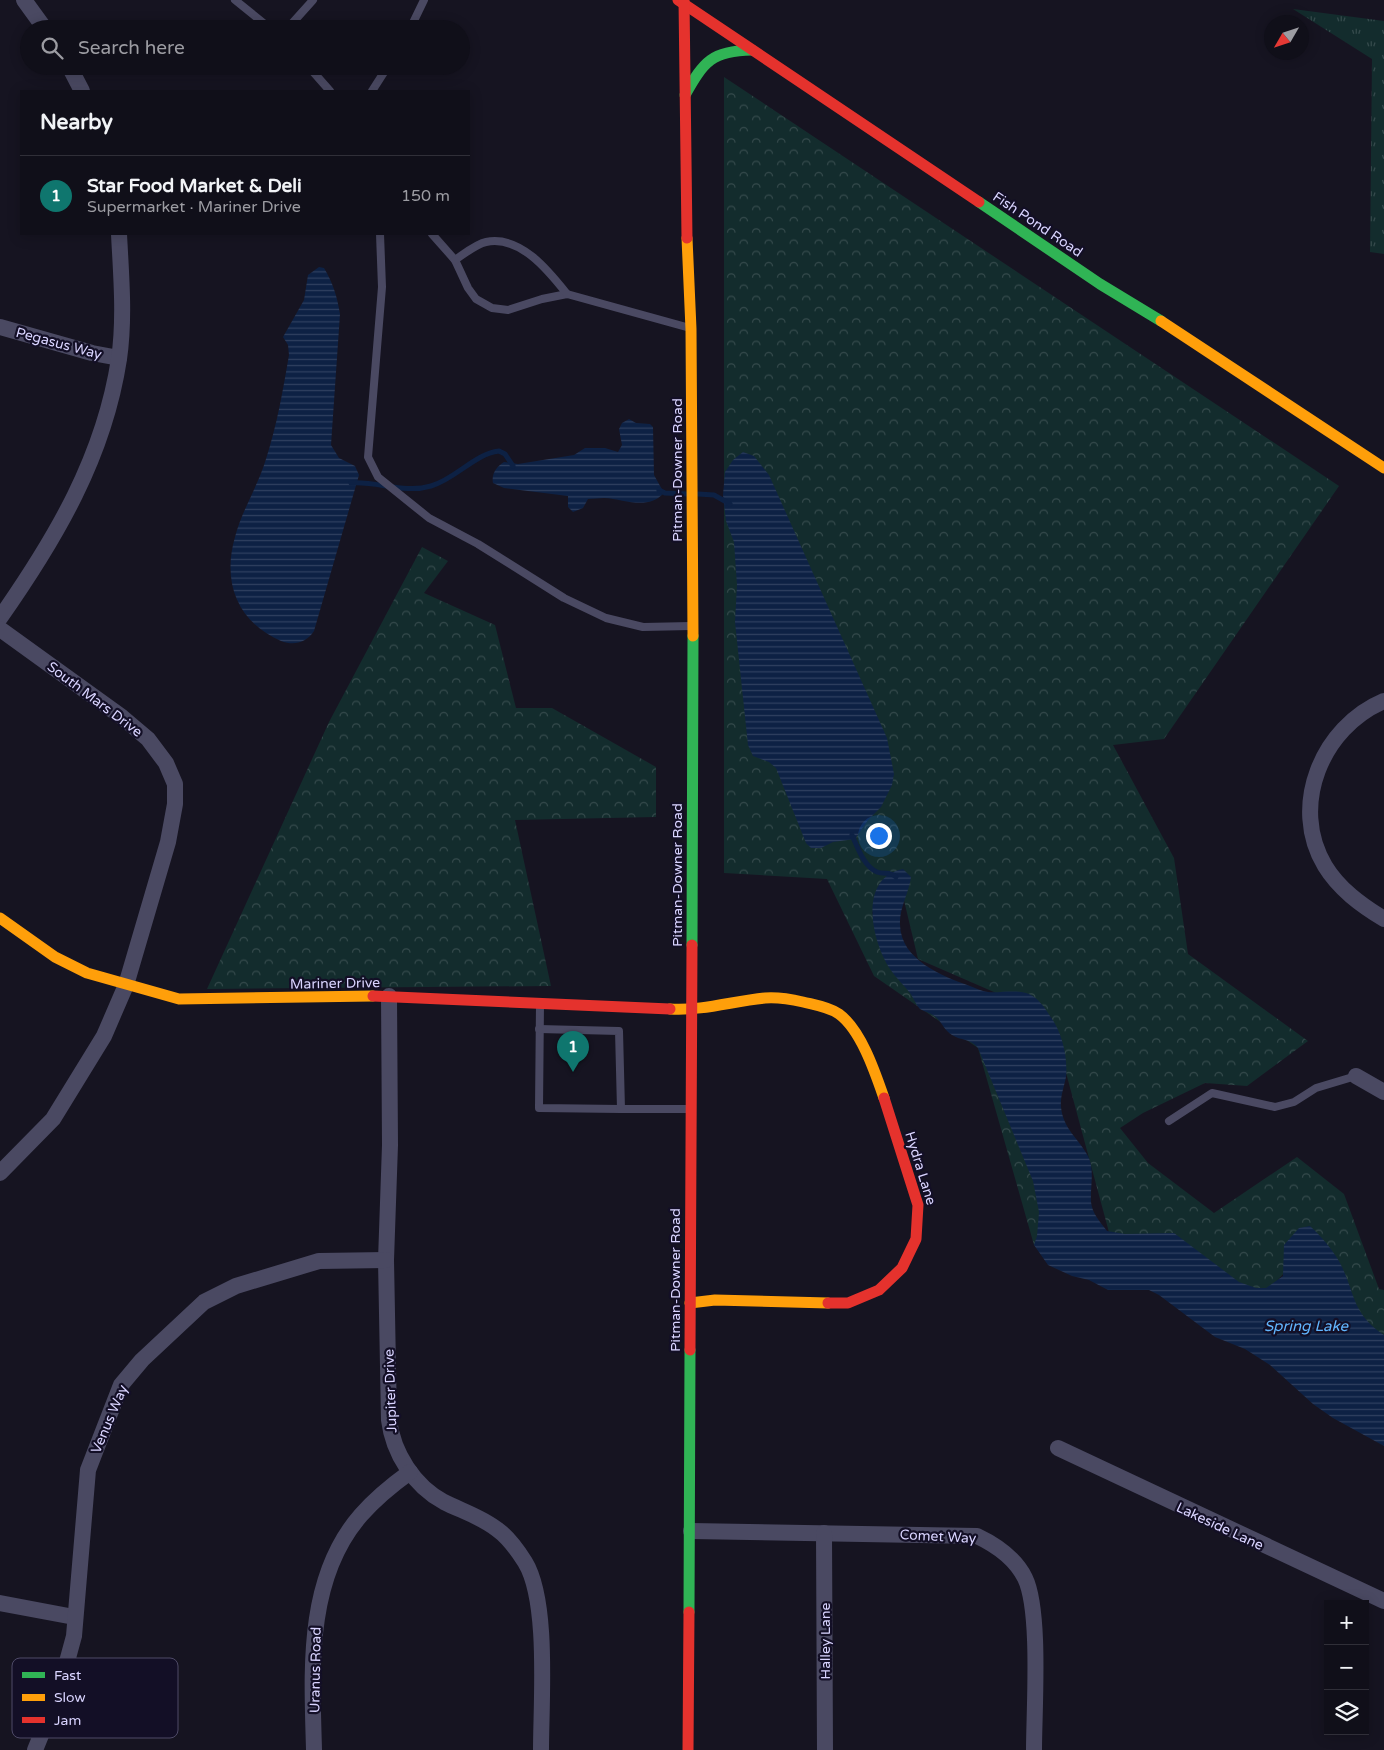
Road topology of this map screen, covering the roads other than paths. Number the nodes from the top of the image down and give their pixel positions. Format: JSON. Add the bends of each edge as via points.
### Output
{"nodes":[{"id":1,"x":24,"y":0,"type":"edge"},
{"id":2,"x":235,"y":0,"type":"edge"},
{"id":3,"x":313,"y":0,"type":"edge"},
{"id":4,"x":424,"y":0,"type":"edge"},
{"id":5,"x":682,"y":1,"type":"edge"},
{"id":6,"x":38,"y":20,"type":"edge"},
{"id":7,"x":260,"y":20,"type":"edge"},
{"id":8,"x":295,"y":20,"type":"edge"},
{"id":9,"x":415,"y":20,"type":"edge"},
{"id":10,"x":752,"y":50,"type":"junction"},
{"id":11,"x":74,"y":75,"type":"edge"},
{"id":12,"x":316,"y":75,"type":"edge"},
{"id":13,"x":382,"y":75,"type":"edge"},
{"id":14,"x":81,"y":90,"type":"edge"},
{"id":15,"x":329,"y":90,"type":"edge"},
{"id":16,"x":373,"y":90,"type":"edge"},
{"id":17,"x":685,"y":95,"type":"junction"},
{"id":18,"x":119,"y":235,"type":"edge"},
{"id":19,"x":380,"y":235,"type":"edge"},
{"id":20,"x":433,"y":235,"type":"edge"},
{"id":21,"x":455,"y":260,"type":"junction"},
{"id":22,"x":567,"y":294,"type":"junction"},
{"id":23,"x":0,"y":327,"type":"edge"},
{"id":24,"x":692,"y":329,"type":"junction"},
{"id":25,"x":119,"y":358,"type":"junction"},
{"id":26,"x":1384,"y":468,"type":"edge"},
{"id":27,"x":0,"y":618,"type":"edge"},
{"id":28,"x":693,"y":626,"type":"junction"},
{"id":29,"x":0,"y":629,"type":"edge"},
{"id":30,"x":1384,"y":701,"type":"edge"},
{"id":31,"x":0,"y":918,"type":"edge"},
{"id":32,"x":1384,"y":919,"type":"edge"},
{"id":33,"x":126,"y":985,"type":"junction"},
{"id":34,"x":389,"y":996,"type":"junction"},
{"id":35,"x":540,"y":1003,"type":"junction"},
{"id":36,"x":691,"y":1010,"type":"junction"},
{"id":37,"x":539,"y":1029,"type":"junction"},
{"id":38,"x":1356,"y":1076,"type":"joint"},
{"id":39,"x":1384,"y":1092,"type":"edge"},
{"id":40,"x":621,"y":1108,"type":"junction"},
{"id":41,"x":690,"y":1109,"type":"junction"},
{"id":42,"x":1169,"y":1121,"type":"dead end"},
{"id":43,"x":0,"y":1173,"type":"edge"},
{"id":44,"x":386,"y":1260,"type":"junction"},
{"id":45,"x":690,"y":1303,"type":"junction"},
{"id":46,"x":1058,"y":1448,"type":"dead end"},
{"id":47,"x":410,"y":1472,"type":"junction"},
{"id":48,"x":691,"y":1532,"type":"junction"},
{"id":49,"x":824,"y":1533,"type":"junction"},
{"id":50,"x":1384,"y":1601,"type":"edge"},
{"id":51,"x":0,"y":1603,"type":"edge"},
{"id":52,"x":74,"y":1617,"type":"junction"},
{"id":53,"x":69,"y":1658,"type":"edge"},
{"id":54,"x":41,"y":1738,"type":"edge"},
{"id":55,"x":36,"y":1750,"type":"edge"},
{"id":56,"x":314,"y":1750,"type":"edge"},
{"id":57,"x":541,"y":1750,"type":"edge"},
{"id":58,"x":688,"y":1750,"type":"edge"},
{"id":59,"x":825,"y":1750,"type":"edge"},
{"id":60,"x":1034,"y":1750,"type":"edge"}],
"edges":[{"from":1,"to":6,"type":"street"},
{"from":2,"to":7,"type":"lane"},
{"from":3,"to":8,"type":"lane"},
{"from":4,"to":9,"type":"lane"},
{"from":5,"to":10,"type":"street","name":"Fish Pond Road"},
{"from":5,"to":17,"type":"street","name":"Pitman-Downer Road"},
{"from":10,"to":17,"type":"street","via":[[726,50],[712,57],[701,66]]},
{"from":10,"to":26,"type":"street","name":"Fish Pond Road","via":[[1100,284],[1198,344]]},
{"from":11,"to":14,"type":"street"},
{"from":12,"to":15,"type":"lane"},
{"from":13,"to":16,"type":"lane"},
{"from":17,"to":24,"type":"street","name":"Pitman-Downer Road","via":[[686,225]]},
{"from":18,"to":25,"type":"street"},
{"from":19,"to":28,"type":"lane","via":[[382,287],[368,457],[378,477],[429,518],[478,544],[564,598],[606,618],[643,627]]},
{"from":20,"to":21,"type":"lane"},
{"from":21,"to":22,"type":"lane","via":[[485,242],[510,242],[546,268]]},
{"from":21,"to":22,"type":"lane","via":[[476,300],[492,308],[508,310]]},
{"from":22,"to":24,"type":"lane"},
{"from":23,"to":25,"type":"street","name":"Pegasus Way"},
{"from":24,"to":28,"type":"street","name":"Pitman-Downer Road"},
{"from":25,"to":27,"type":"street","via":[[104,426],[86,476],[62,523]]},
{"from":28,"to":36,"type":"street","name":"Pitman-Downer Road"},
{"from":29,"to":33,"type":"street","name":"South Mars Drive","via":[[148,739],[166,763],[175,784],[168,842]]},
{"from":30,"to":32,"type":"street","via":[[1358,715],[1329,745],[1318,768],[1310,818],[1318,850],[1334,879]]},
{"from":31,"to":33,"type":"street","name":"Mariner Drive","via":[[55,958],[87,973]]},
{"from":33,"to":34,"type":"street","name":"Mariner Drive","via":[[179,999],[199,1000]]},
{"from":33,"to":43,"type":"street","name":"South Mars Drive","via":[[104,1036],[53,1119]]},
{"from":34,"to":35,"type":"street","name":"Mariner Drive"},
{"from":34,"to":44,"type":"street","name":"Jupiter Drive","via":[[390,1145]]},
{"from":35,"to":36,"type":"street","name":"Mariner Drive"},
{"from":35,"to":37,"type":"lane"},
{"from":36,"to":41,"type":"street","name":"Pitman-Downer Road"},
{"from":36,"to":45,"type":"street","name":"Hydra Lane","via":[[747,999],[785,998],[822,1006],[839,1014],[853,1028],[878,1078],[918,1205],[920,1224],[907,1259],[896,1276],[866,1298],[848,1303],[715,1300]]},
{"from":37,"to":40,"type":"lane","via":[[618,1031]]},
{"from":37,"to":40,"type":"lane","via":[[539,1108]]},
{"from":38,"to":39,"type":"street"},
{"from":38,"to":42,"type":"lane","via":[[1316,1088],[1294,1102],[1275,1107],[1212,1093]]},
{"from":40,"to":41,"type":"lane"},
{"from":41,"to":45,"type":"street","name":"Pitman-Downer Road"},
{"from":44,"to":47,"type":"street","name":"Jupiter Drive","via":[[391,1439]]},
{"from":44,"to":52,"type":"street","name":"Venus Way","via":[[319,1261],[236,1286],[204,1302],[142,1360],[121,1385],[100,1432],[88,1470]]},
{"from":45,"to":48,"type":"street","name":"Pitman-Downer Road"},
{"from":46,"to":50,"type":"street","name":"Lakeside Lane"},
{"from":47,"to":56,"type":"street","name":"Uranus Road","via":[[360,1516],[340,1548],[325,1583],[314,1639]]},
{"from":47,"to":57,"type":"street","name":"Jupiter Drive","via":[[425,1489],[443,1501],[498,1530],[526,1563],[537,1591],[541,1624]]},
{"from":48,"to":49,"type":"street","name":"Comet Way"},
{"from":48,"to":58,"type":"street","name":"Pitman-Downer Road"},
{"from":49,"to":59,"type":"street","name":"Halley Lane"},
{"from":49,"to":60,"type":"street","name":"Comet Way","via":[[977,1536],[990,1542],[1018,1566],[1031,1596],[1034,1626]]},
{"from":51,"to":52,"type":"street"},
{"from":52,"to":53,"type":"street","name":"Venus Way"},
{"from":54,"to":55,"type":"street","name":"Venus Way"}]}
